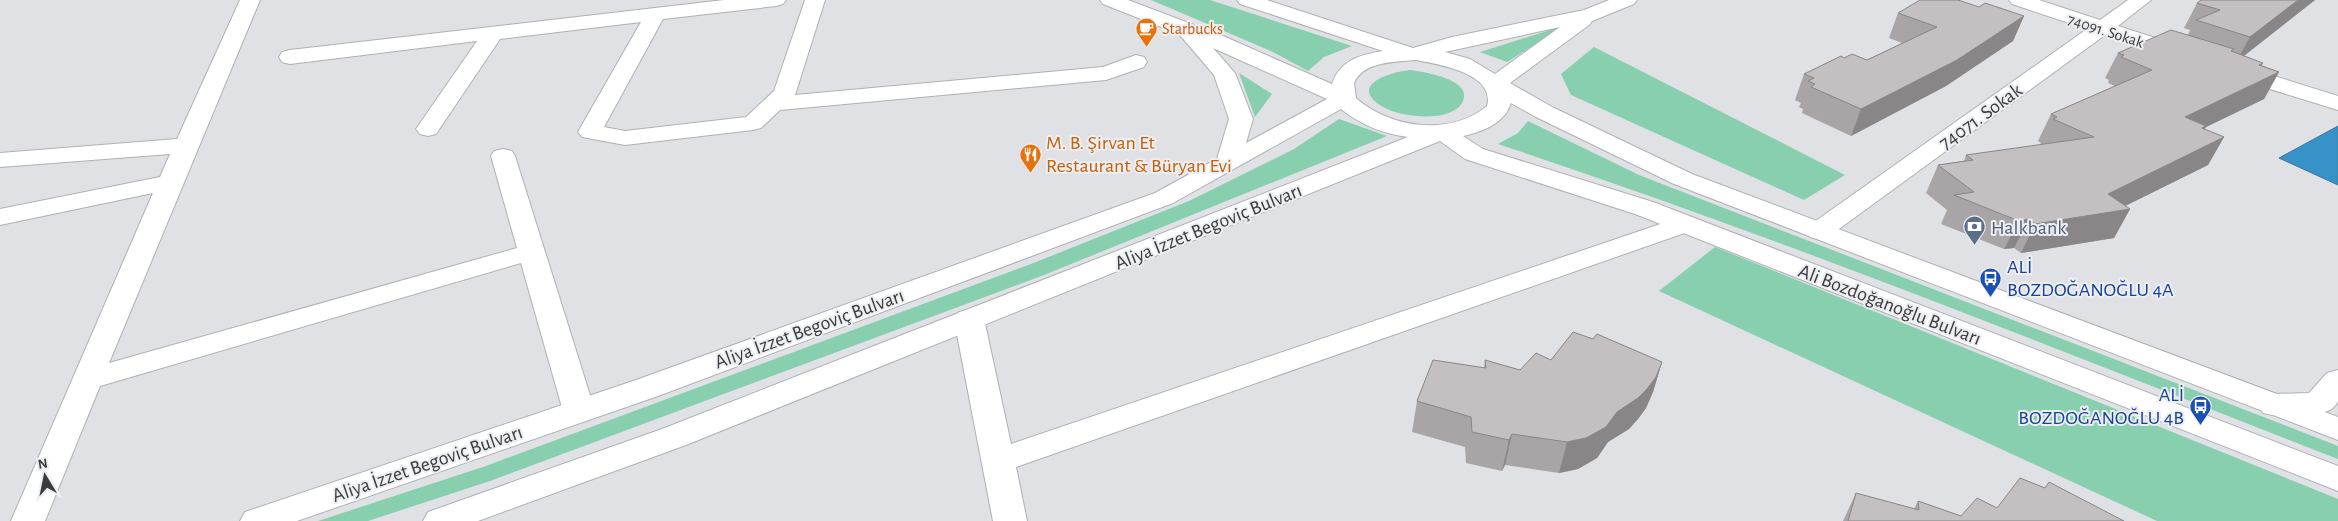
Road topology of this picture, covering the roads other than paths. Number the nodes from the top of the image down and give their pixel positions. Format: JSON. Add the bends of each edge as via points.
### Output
{"nodes":[{"id":1,"x":250,"y":0,"type":"edge"},
{"id":2,"x":776,"y":0,"type":"edge"},
{"id":3,"x":815,"y":0,"type":"edge"},
{"id":4,"x":1110,"y":0,"type":"edge"},
{"id":5,"x":1247,"y":0,"type":"edge"},
{"id":6,"x":1627,"y":0,"type":"edge"},
{"id":7,"x":2019,"y":0,"type":"edge"},
{"id":8,"x":2141,"y":0,"type":"edge"},
{"id":9,"x":656,"y":14,"type":"junction"},
{"id":10,"x":1590,"y":15,"type":"junction"},
{"id":11,"x":1185,"y":29,"type":"junction"},
{"id":12,"x":2101,"y":29,"type":"junction"},
{"id":13,"x":493,"y":33,"type":"junction"},
{"id":14,"x":1416,"y":54,"type":"junction"},
{"id":15,"x":290,"y":57,"type":"dead end"},
{"id":16,"x":2195,"y":58,"type":"edge"},
{"id":17,"x":1136,"y":62,"type":"dead end"},
{"id":18,"x":2224,"y":67,"type":"edge"},
{"id":19,"x":1495,"y":84,"type":"junction"},
{"id":20,"x":1345,"y":98,"type":"junction"},
{"id":21,"x":2338,"y":103,"type":"edge"},
{"id":22,"x":773,"y":104,"type":"junction"},
{"id":23,"x":428,"y":129,"type":"dead end"},
{"id":24,"x":1442,"y":132,"type":"junction"},
{"id":25,"x":186,"y":146,"type":"junction"},
{"id":26,"x":503,"y":156,"type":"dead end"},
{"id":27,"x":0,"y":160,"type":"edge"},
{"id":28,"x":1228,"y":162,"type":"junction"},
{"id":29,"x":171,"y":182,"type":"junction"},
{"id":30,"x":0,"y":217,"type":"edge"},
{"id":31,"x":1684,"y":224,"type":"junction"},
{"id":32,"x":1819,"y":231,"type":"junction"},
{"id":33,"x":531,"y":252,"type":"junction"},
{"id":34,"x":970,"y":319,"type":"junction"},
{"id":35,"x":88,"y":379,"type":"junction"},
{"id":36,"x":2338,"y":380,"type":"edge"},
{"id":37,"x":2274,"y":404,"type":"junction"},
{"id":38,"x":578,"y":411,"type":"junction"},
{"id":39,"x":2338,"y":429,"type":"edge"},
{"id":40,"x":998,"y":461,"type":"junction"},
{"id":41,"x":2338,"y":479,"type":"edge"},
{"id":42,"x":28,"y":521,"type":"edge"},
{"id":43,"x":257,"y":521,"type":"edge"},
{"id":44,"x":440,"y":521,"type":"edge"},
{"id":45,"x":1010,"y":521,"type":"edge"}],
"edges":[{"from":1,"to":25,"type":"street"},
{"from":2,"to":9,"type":"street"},
{"from":3,"to":22,"type":"street","via":[[784,94]]},
{"from":4,"to":11,"type":"street"},
{"from":5,"to":14,"type":"street"},
{"from":6,"to":10,"type":"street"},
{"from":7,"to":12,"type":"street","name":"74091. Sokak"},
{"from":8,"to":12,"type":"street","name":"74071. Sokak"},
{"from":9,"to":13,"type":"street"},
{"from":9,"to":22,"type":"street","via":[[590,132],[625,138],[753,123]]},
{"from":10,"to":14,"type":"street","via":[[1452,43]]},
{"from":10,"to":19,"type":"street"},
{"from":11,"to":20,"type":"street"},
{"from":11,"to":28,"type":"street","via":[[1224,73],[1242,119]]},
{"from":12,"to":16,"type":"street","name":"74091. Sokak"},
{"from":12,"to":32,"type":"street","name":"74071. Sokak"},
{"from":13,"to":15,"type":"street"},
{"from":13,"to":23,"type":"street"},
{"from":14,"to":19,"type":"street","via":[[1463,64]]},
{"from":14,"to":20,"type":"street","via":[[1392,55],[1354,67],[1344,78],[1342,91]]},
{"from":17,"to":22,"type":"street","via":[[1106,73]]},
{"from":18,"to":21,"type":"street"},
{"from":19,"to":24,"type":"street","via":[[1500,97],[1498,109],[1487,120],[1468,128]]},
{"from":19,"to":32,"type":"street","via":[[1544,112],[1683,179]]},
{"from":20,"to":24,"type":"street","via":[[1364,116],[1386,125]]},
{"from":20,"to":28,"type":"street","name":"Aliya İzzet Begoviç Bulvarı"},
{"from":24,"to":31,"type":"street","name":"Ali Bozdoğanoğlu Bulvarı","via":[[1474,154],[1644,208]]},
{"from":24,"to":34,"type":"street","name":"Aliya İzzet Begoviç Bulvarı"},
{"from":25,"to":27,"type":"street"},
{"from":25,"to":29,"type":"street"},
{"from":26,"to":33,"type":"street"},
{"from":28,"to":38,"type":"street","name":"Aliya İzzet Begoviç Bulvarı","via":[[1164,198]]},
{"from":29,"to":30,"type":"street"},
{"from":29,"to":35,"type":"street"},
{"from":31,"to":40,"type":"street"},
{"from":31,"to":41,"type":"street","name":"Ali Bozdoğanoğlu Bulvarı"},
{"from":32,"to":37,"type":"street"},
{"from":33,"to":35,"type":"street"},
{"from":33,"to":38,"type":"street"},
{"from":34,"to":40,"type":"street"},
{"from":34,"to":44,"type":"street","name":"Aliya İzzet Begoviç Bulvarı","via":[[674,437]]},
{"from":35,"to":42,"type":"street"},
{"from":36,"to":37,"type":"street","via":[[2318,404]]},
{"from":37,"to":39,"type":"street"},
{"from":38,"to":43,"type":"street","name":"Aliya İzzet Begoviç Bulvarı"},
{"from":40,"to":45,"type":"street"}]}
